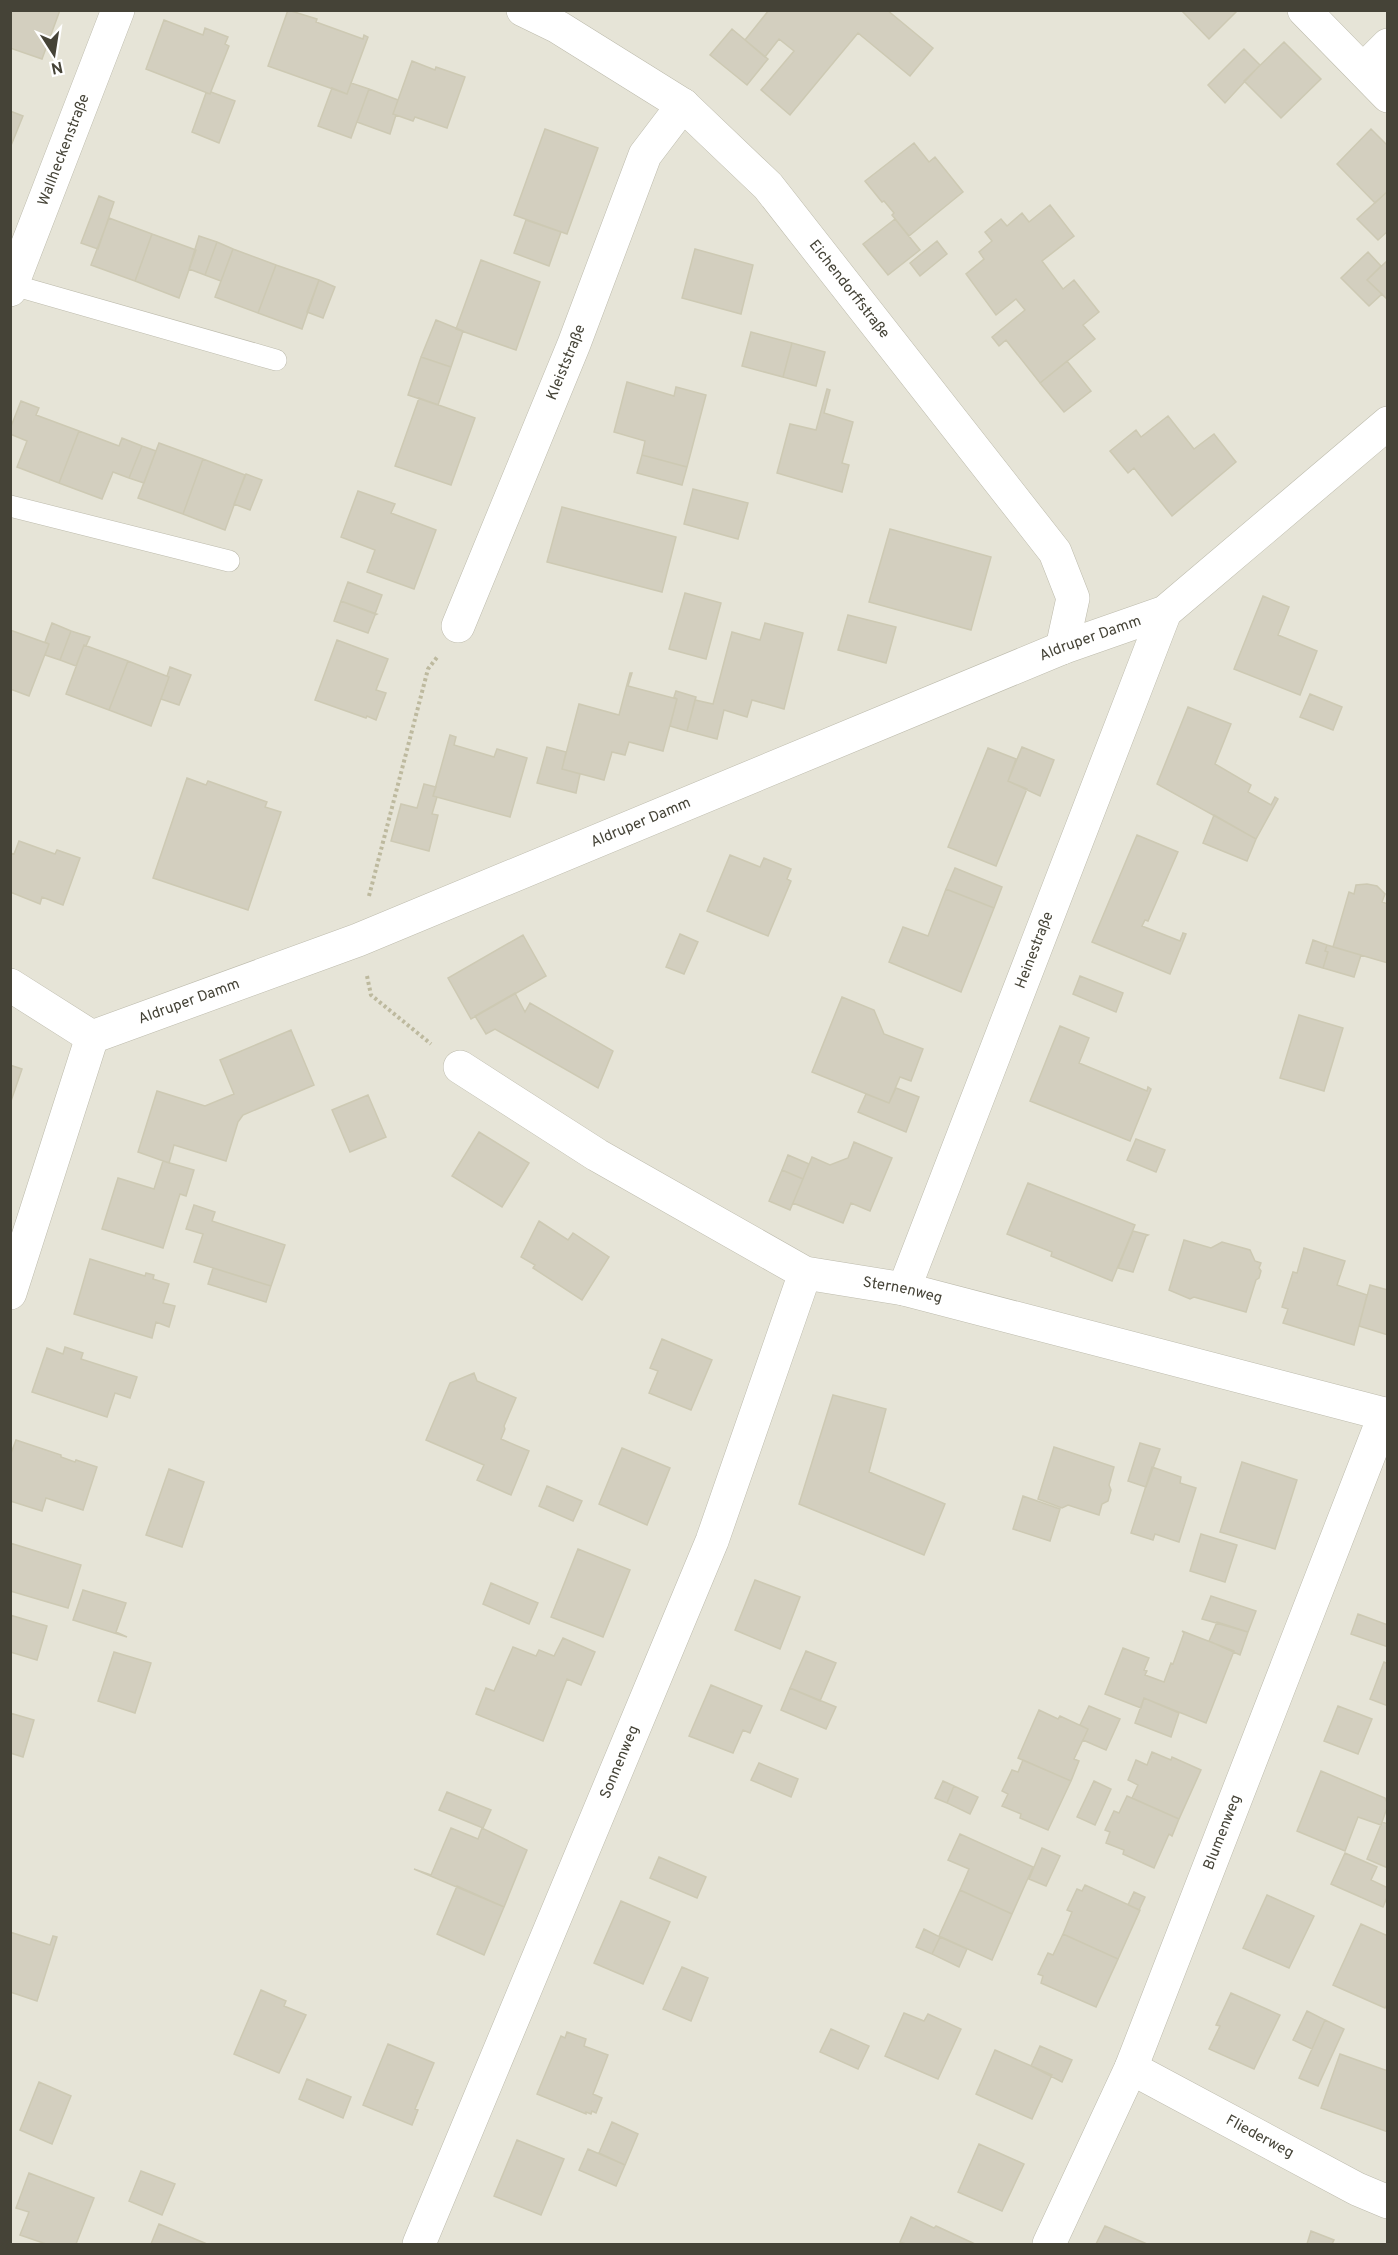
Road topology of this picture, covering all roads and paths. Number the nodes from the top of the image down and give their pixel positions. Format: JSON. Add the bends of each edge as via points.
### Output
{"nodes":[{"id":1,"x":118,"y":10,"type":"edge"},
{"id":2,"x":523,"y":10,"type":"edge"},
{"id":3,"x":1304,"y":10,"type":"edge"},
{"id":4,"x":1388,"y":45,"type":"edge"},
{"id":5,"x":1363,"y":70,"type":"junction"},
{"id":6,"x":1388,"y":96,"type":"edge"},
{"id":7,"x":683,"y":105,"type":"junction"},
{"id":8,"x":12,"y":287,"type":"edge"},
{"id":9,"x":276,"y":360,"type":"dead end"},
{"id":10,"x":1388,"y":423,"type":"edge"},
{"id":11,"x":10,"y":506,"type":"edge"},
{"id":12,"x":229,"y":561,"type":"dead end"},
{"id":13,"x":1165,"y":612,"type":"junction"},
{"id":14,"x":459,"y":626,"type":"joint"},
{"id":15,"x":1062,"y":648,"type":"junction"},
{"id":16,"x":358,"y":940,"type":"junction"},
{"id":17,"x":10,"y":985,"type":"edge"},
{"id":18,"x":92,"y":1037,"type":"junction"},
{"id":19,"x":460,"y":1067,"type":"joint"},
{"id":20,"x":805,"y":1273,"type":"junction"},
{"id":21,"x":904,"y":1289,"type":"junction"},
{"id":22,"x":10,"y":1293,"type":"edge"},
{"id":23,"x":1386,"y":1414,"type":"edge"},
{"id":24,"x":1131,"y":2068,"type":"junction"},
{"id":25,"x":1388,"y":2202,"type":"edge"},
{"id":26,"x":419,"y":2244,"type":"edge"},
{"id":27,"x":1049,"y":2244,"type":"edge"}],
"edges":[{"from":1,"to":8,"type":"street","name":"Wallheckenstraße"},
{"from":2,"to":7,"type":"street","name":"Eichendorffstraße","via":[[558,27]]},
{"from":3,"to":5,"type":"street"},
{"from":4,"to":5,"type":"street"},
{"from":5,"to":6,"type":"street"},
{"from":7,"to":14,"type":"street","name":"Kleiststraße","via":[[645,155],[574,344]]},
{"from":7,"to":15,"type":"street","name":"Eichendorffstraße","via":[[768,186],[1055,552],[1073,598]]},
{"from":8,"to":9,"type":"lane"},
{"from":10,"to":13,"type":"street","name":"Aldruper Damm"},
{"from":11,"to":12,"type":"lane"},
{"from":13,"to":15,"type":"street","name":"Aldruper Damm"},
{"from":13,"to":21,"type":"street","name":"Heinestraße"},
{"from":14,"to":16,"type":"path","via":[[428,669]]},
{"from":15,"to":16,"type":"street","name":"Aldruper Damm"},
{"from":16,"to":18,"type":"street","name":"Aldruper Damm"},
{"from":16,"to":19,"type":"path","via":[[371,995]]},
{"from":17,"to":18,"type":"street"},
{"from":18,"to":22,"type":"street"},
{"from":19,"to":20,"type":"street","name":"Sternenweg","via":[[597,1155]]},
{"from":20,"to":21,"type":"street","name":"Sternenweg"},
{"from":20,"to":26,"type":"street","name":"Sonnenweg","via":[[712,1541]]},
{"from":21,"to":23,"type":"street","name":"Sternenweg"},
{"from":23,"to":24,"type":"street","name":"Blumenweg"},
{"from":24,"to":25,"type":"street","name":"Fliederweg"},
{"from":24,"to":27,"type":"street","name":"Blumenweg"}]}
